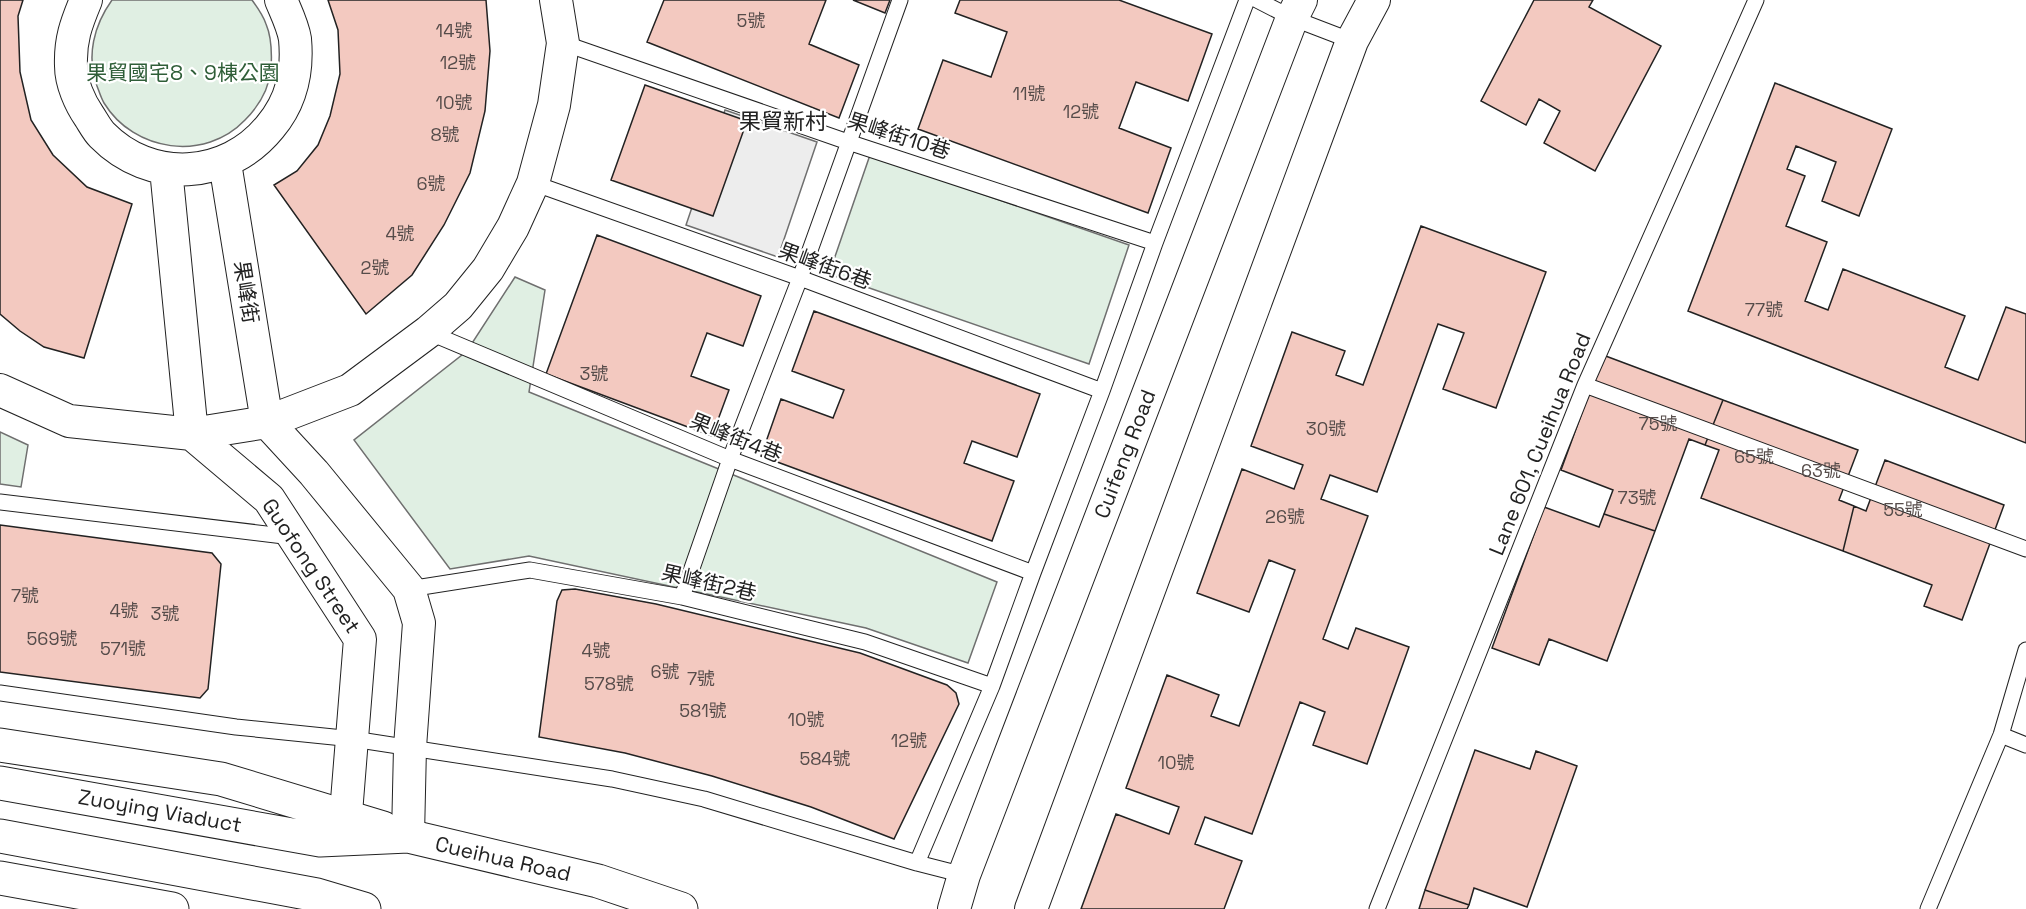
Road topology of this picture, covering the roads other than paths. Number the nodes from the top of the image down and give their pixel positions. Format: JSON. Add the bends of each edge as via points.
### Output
{"nodes":[{"id":1,"x":86,"y":0,"type":"edge"},
{"id":2,"x":281,"y":0,"type":"edge"},
{"id":3,"x":556,"y":0,"type":"edge"},
{"id":4,"x":900,"y":0,"type":"edge"},
{"id":5,"x":1247,"y":0,"type":"edge"},
{"id":6,"x":1257,"y":0,"type":"edge"},
{"id":7,"x":1374,"y":0,"type":"edge"},
{"id":8,"x":1756,"y":0,"type":"edge"},
{"id":9,"x":1296,"y":9,"type":"edge"},
{"id":10,"x":1352,"y":41,"type":"junction"},
{"id":11,"x":563,"y":43,"type":"junction"},
{"id":12,"x":848,"y":142,"type":"junction"},
{"id":13,"x":225,"y":163,"type":"junction"},
{"id":14,"x":166,"y":169,"type":"junction"},
{"id":15,"x":533,"y":183,"type":"junction"},
{"id":16,"x":1155,"y":243,"type":"junction"},
{"id":17,"x":800,"y":278,"type":"junction"},
{"id":18,"x":428,"y":332,"type":"junction"},
{"id":19,"x":1585,"y":385,"type":"junction"},
{"id":20,"x":0,"y":390,"type":"edge"},
{"id":21,"x":1102,"y":391,"type":"junction"},
{"id":22,"x":267,"y":422,"type":"junction"},
{"id":23,"x":192,"y":434,"type":"junction"},
{"id":24,"x":730,"y":459,"type":"junction"},
{"id":25,"x":0,"y":502,"type":"edge"},
{"id":26,"x":293,"y":537,"type":"junction"},
{"id":27,"x":2026,"y":549,"type":"edge"},
{"id":28,"x":1032,"y":573,"type":"junction"},
{"id":29,"x":409,"y":589,"type":"junction"},
{"id":30,"x":682,"y":597,"type":"junction"},
{"id":31,"x":2026,"y":650,"type":"edge"},
{"id":32,"x":992,"y":686,"type":"junction"},
{"id":33,"x":0,"y":693,"type":"edge"},
{"id":34,"x":2001,"y":735,"type":"junction"},
{"id":35,"x":353,"y":739,"type":"junction"},
{"id":36,"x":2026,"y":745,"type":"edge"},
{"id":37,"x":0,"y":746,"type":"edge"},
{"id":38,"x":410,"y":747,"type":"junction"},
{"id":39,"x":0,"y":783,"type":"edge"},
{"id":40,"x":337,"y":832,"type":"junction"},
{"id":41,"x":0,"y":836,"type":"edge"},
{"id":42,"x":408,"y":836,"type":"junction"},
{"id":43,"x":917,"y":863,"type":"junction"},
{"id":44,"x":964,"y":875,"type":"junction"},
{"id":45,"x":0,"y":878,"type":"edge"},
{"id":46,"x":172,"y":909,"type":"edge"},
{"id":47,"x":364,"y":909,"type":"edge"},
{"id":48,"x":681,"y":909,"type":"edge"},
{"id":49,"x":954,"y":909,"type":"edge"},
{"id":50,"x":1031,"y":909,"type":"edge"},
{"id":51,"x":1377,"y":909,"type":"edge"},
{"id":52,"x":1928,"y":909,"type":"edge"}],
"edges":[{"from":1,"to":14,"type":"street","via":[[73,31],[71,68],[81,104],[102,135],[131,157]]},
{"from":2,"to":13,"type":"street","via":[[294,36],[295,75],[282,112],[258,143]]},
{"from":3,"to":11,"type":"street"},
{"from":4,"to":12,"type":"lane"},
{"from":5,"to":16,"type":"lane"},
{"from":6,"to":9,"type":"lane"},
{"from":7,"to":10,"type":"street"},
{"from":8,"to":19,"type":"lane","name":"Lane 601, Cueihua Road"},
{"from":9,"to":10,"type":"lane"},
{"from":9,"to":44,"type":"street","name":"Cuifeng Road"},
{"from":10,"to":50,"type":"street"},
{"from":11,"to":12,"type":"lane","name":"果峰街10巷"},
{"from":11,"to":15,"type":"street","via":[[554,105]]},
{"from":12,"to":16,"type":"lane","name":"果峰街10巷"},
{"from":12,"to":17,"type":"lane"},
{"from":13,"to":14,"type":"street","via":[[196,170]]},
{"from":13,"to":22,"type":"street","name":"果峰街"},
{"from":14,"to":23,"type":"street"},
{"from":15,"to":17,"type":"lane","name":"果峰街6巷"},
{"from":15,"to":18,"type":"street","via":[[488,269],[458,306]]},
{"from":16,"to":21,"type":"lane"},
{"from":17,"to":21,"type":"lane","name":"果峰街6巷"},
{"from":17,"to":24,"type":"lane"},
{"from":18,"to":22,"type":"street","via":[[350,390]]},
{"from":18,"to":24,"type":"lane","name":"果峰街4巷"},
{"from":19,"to":27,"type":"lane"},
{"from":19,"to":51,"type":"lane","name":"Lane 601, Cueihua Road"},
{"from":20,"to":23,"type":"street","via":[[69,421]]},
{"from":21,"to":28,"type":"lane"},
{"from":22,"to":23,"type":"street"},
{"from":22,"to":29,"type":"street"},
{"from":23,"to":26,"type":"street","name":"Guofong Street","via":[[269,499]]},
{"from":24,"to":28,"type":"lane","name":"果峰街4巷"},
{"from":24,"to":30,"type":"lane"},
{"from":25,"to":26,"type":"lane"},
{"from":26,"to":35,"type":"street","name":"Guofong Street","via":[[360,639]]},
{"from":28,"to":32,"type":"lane"},
{"from":29,"to":30,"type":"lane","name":"果峰街2巷","via":[[530,570]]},
{"from":29,"to":38,"type":"street","via":[[419,623]]},
{"from":30,"to":32,"type":"lane","name":"果峰街2巷","via":[[865,642]]},
{"from":31,"to":34,"type":"lane"},
{"from":32,"to":43,"type":"lane"},
{"from":33,"to":35,"type":"lane","via":[[236,727]]},
{"from":34,"to":36,"type":"lane"},
{"from":34,"to":52,"type":"lane"},
{"from":35,"to":38,"type":"lane"},
{"from":35,"to":40,"type":"street","name":"Guofong Street"},
{"from":37,"to":40,"type":"main road","via":[[221,779]]},
{"from":38,"to":42,"type":"street"},
{"from":38,"to":43,"type":"lane","via":[[612,778],[704,799]]},
{"from":39,"to":40,"type":"main road","name":"Zuoying Viaduct"},
{"from":40,"to":42,"type":"main road","name":"Cueihua Road"},
{"from":41,"to":47,"type":"main road","via":[[317,895]]},
{"from":42,"to":48,"type":"main road","name":"Cueihua Road","via":[[598,881]]},
{"from":43,"to":44,"type":"lane"},
{"from":44,"to":49,"type":"street","name":"Cuifeng Road"},
{"from":45,"to":46,"type":"main road"}]}
